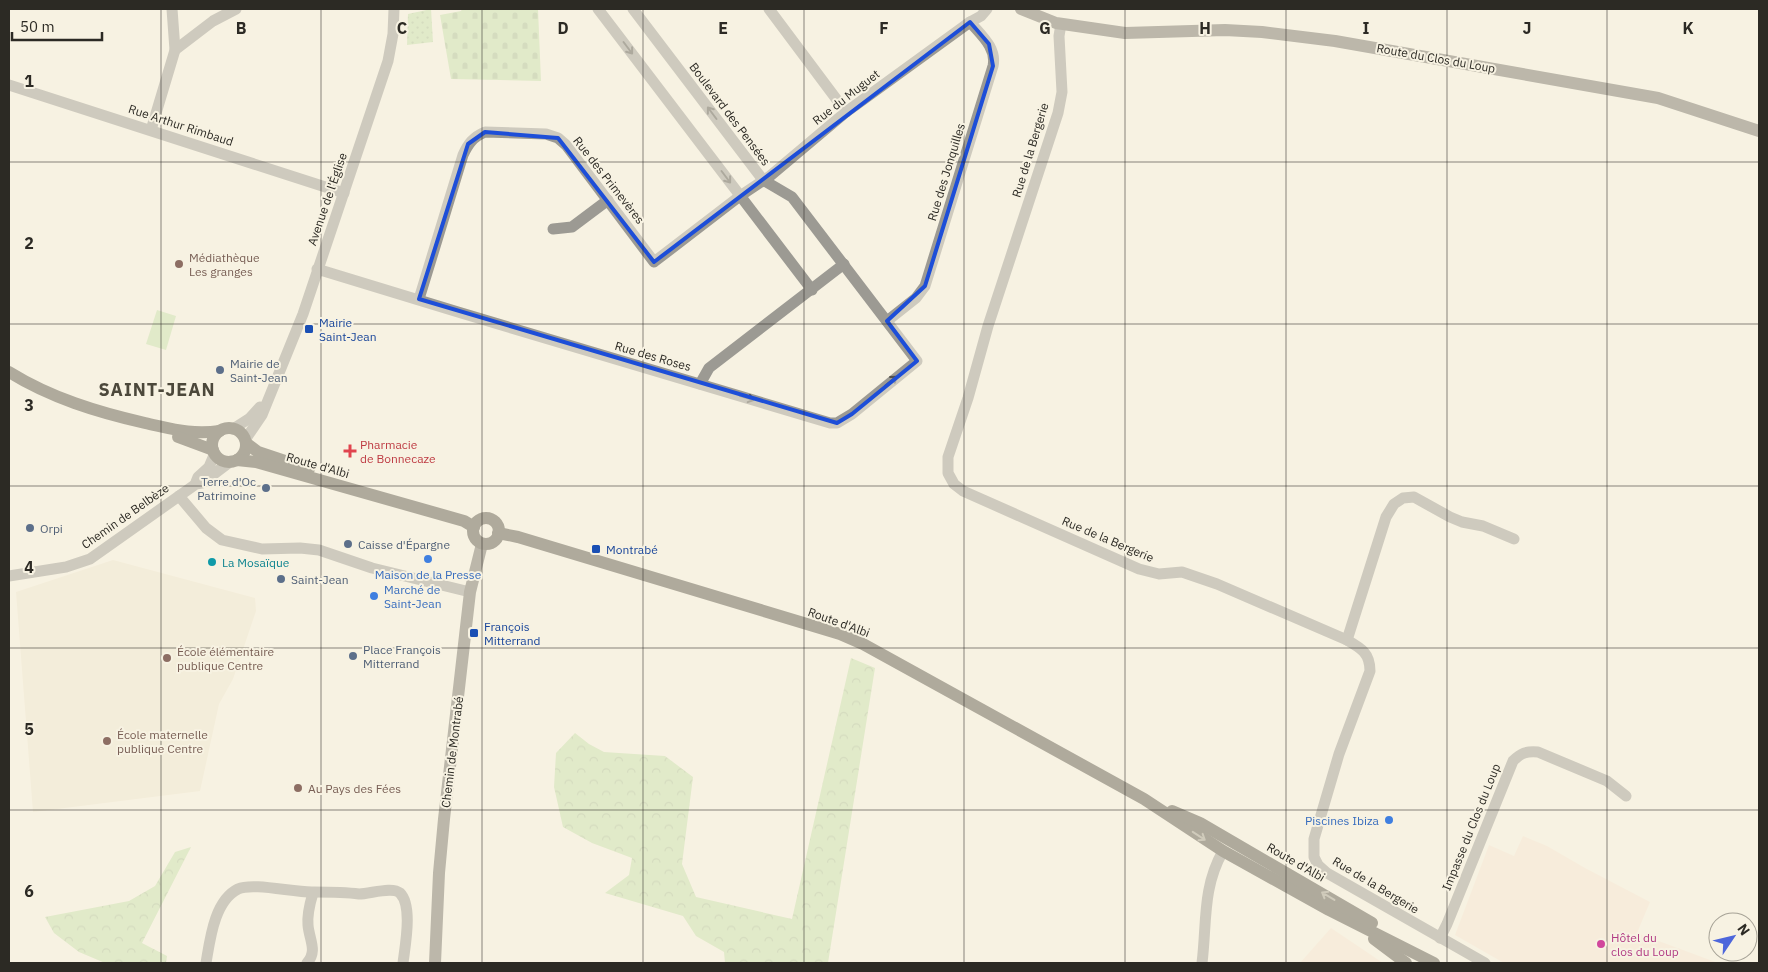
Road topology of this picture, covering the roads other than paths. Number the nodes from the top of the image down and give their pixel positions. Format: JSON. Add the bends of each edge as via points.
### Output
{"nodes":[{"id":1,"x":172,"y":9,"type":"edge"},
{"id":2,"x":236,"y":9,"type":"edge"},
{"id":3,"x":394,"y":9,"type":"edge"},
{"id":4,"x":598,"y":9,"type":"edge"},
{"id":5,"x":633,"y":9,"type":"edge"},
{"id":6,"x":768,"y":9,"type":"edge"},
{"id":7,"x":976,"y":9,"type":"edge"},
{"id":8,"x":987,"y":9,"type":"edge"},
{"id":9,"x":1021,"y":9,"type":"edge"},
{"id":10,"x":970,"y":22,"type":"junction"},
{"id":11,"x":1059,"y":24,"type":"junction"},
{"id":12,"x":175,"y":50,"type":"junction"},
{"id":13,"x":9,"y":84,"type":"edge"},
{"id":14,"x":846,"y":112,"type":"junction"},
{"id":15,"x":152,"y":130,"type":"junction"},
{"id":16,"x":1759,"y":131,"type":"edge"},
{"id":17,"x":763,"y":180,"type":"junction"},
{"id":18,"x":344,"y":193,"type":"junction"},
{"id":19,"x":740,"y":196,"type":"junction"},
{"id":20,"x":608,"y":200,"type":"junction"},
{"id":21,"x":552,"y":229,"type":"dead end"},
{"id":22,"x":844,"y":264,"type":"junction"},
{"id":23,"x":317,"y":269,"type":"junction"},
{"id":24,"x":812,"y":290,"type":"junction"},
{"id":25,"x":419,"y":299,"type":"junction"},
{"id":26,"x":887,"y":321,"type":"junction"},
{"id":27,"x":9,"y":372,"type":"edge"},
{"id":28,"x":700,"y":384,"type":"junction"},
{"id":29,"x":270,"y":394,"type":"junction"},
{"id":30,"x":126,"y":419,"type":"junction"},
{"id":31,"x":226,"y":430,"type":"junction"},
{"id":32,"x":245,"y":442,"type":"junction"},
{"id":33,"x":214,"y":452,"type":"junction"},
{"id":34,"x":234,"y":460,"type":"junction"},
{"id":35,"x":196,"y":484,"type":"junction"},
{"id":36,"x":179,"y":496,"type":"junction"},
{"id":37,"x":390,"y":500,"type":"junction"},
{"id":38,"x":474,"y":527,"type":"junction"},
{"id":39,"x":498,"y":533,"type":"junction"},
{"id":40,"x":1514,"y":539,"type":"dead end"},
{"id":41,"x":482,"y":544,"type":"junction"},
{"id":42,"x":9,"y":576,"type":"edge"},
{"id":43,"x":470,"y":592,"type":"junction"},
{"id":44,"x":1347,"y":640,"type":"junction"},
{"id":45,"x":1626,"y":796,"type":"dead end"},
{"id":46,"x":1144,"y":800,"type":"junction"},
{"id":47,"x":1223,"y":851,"type":"junction"},
{"id":48,"x":313,"y":892,"type":"junction"},
{"id":49,"x":1351,"y":920,"type":"junction"},
{"id":50,"x":1440,"y":938,"type":"junction"},
{"id":51,"x":1431,"y":962,"type":"edge"},
{"id":52,"x":206,"y":963,"type":"edge"},
{"id":53,"x":307,"y":963,"type":"edge"},
{"id":54,"x":403,"y":963,"type":"edge"},
{"id":55,"x":435,"y":963,"type":"edge"},
{"id":56,"x":1202,"y":963,"type":"edge"},
{"id":57,"x":1406,"y":963,"type":"edge"},
{"id":58,"x":1485,"y":963,"type":"edge"}],
"edges":[{"from":1,"to":12,"type":"street"},
{"from":2,"to":12,"type":"street","via":[[213,21]]},
{"from":3,"to":18,"type":"street","name":"Avenue de l'Église","via":[[388,61]]},
{"from":4,"to":19,"type":"street","one_way":true},
{"from":17,"to":5,"type":"street","name":"Boulevard des Pensées","one_way":true},
{"from":6,"to":14,"type":"street"},
{"from":7,"to":10,"type":"street","name":"Rue du Muguet"},
{"from":8,"to":10,"type":"street","name":"Rue du Muguet"},
{"from":9,"to":11,"type":"street","name":"Route du Clos du Loup"},
{"from":10,"to":14,"type":"street","name":"Rue du Muguet"},
{"from":10,"to":26,"type":"street","name":"Rue des Jonquilles","via":[[989,44],[995,59],[925,286],[916,298]]},
{"from":11,"to":16,"type":"street","name":"Route du Clos du Loup","via":[[1125,33],[1225,30],[1335,41],[1658,98]]},
{"from":11,"to":44,"type":"street","name":"Rue de la Bergerie","via":[[1062,92],[1058,113],[988,326],[948,457],[948,473],[963,491],[1138,569],[1159,574],[1182,572]]},
{"from":12,"to":15,"type":"street"},
{"from":13,"to":15,"type":"street","name":"Rue Arthur Rimbaud"},
{"from":14,"to":17,"type":"street","name":"Rue du Muguet"},
{"from":15,"to":18,"type":"street","name":"Rue Arthur Rimbaud"},
{"from":17,"to":19,"type":"street","name":"Rue du Muguet"},
{"from":17,"to":22,"type":"street","name":"Boulevard des Pensées","via":[[792,197]]},
{"from":18,"to":23,"type":"street","name":"Avenue de l'Église"},
{"from":19,"to":20,"type":"street","name":"Rue des Primevères","via":[[654,262]]},
{"from":19,"to":24,"type":"street"},
{"from":20,"to":21,"type":"street","via":[[572,226]]},
{"from":20,"to":25,"type":"street","name":"Rue des Primevères","via":[[558,138],[546,134],[485,132],[476,136],[463,155]]},
{"from":22,"to":24,"type":"street"},
{"from":22,"to":26,"type":"street","name":"Boulevard des Pensées"},
{"from":23,"to":25,"type":"street","name":"Rue des Roses"},
{"from":23,"to":29,"type":"street","name":"Avenue de l'Église","via":[[303,314]]},
{"from":24,"to":28,"type":"street","via":[[709,368]]},
{"from":25,"to":28,"type":"street","name":"Rue des Roses"},
{"from":28,"to":26,"type":"street","name":"Rue des Roses","one_way":true,"via":[[837,423],[917,360]]},
{"from":27,"to":30,"type":"main road","via":[[39,390]]},
{"from":29,"to":31,"type":"street","name":"Avenue de l'Église","via":[[250,418]]},
{"from":29,"to":32,"type":"street","name":"Avenue de l'Église","via":[[262,415]]},
{"from":30,"to":31,"type":"main road","via":[[188,433]]},
{"from":30,"to":33,"type":"main road","via":[[207,446]]},
{"from":31,"to":32,"type":"main road","via":[[239,432]]},
{"from":31,"to":33,"type":"main road","via":[[213,439]]},
{"from":32,"to":34,"type":"main road","via":[[243,454]]},
{"from":32,"to":37,"type":"main road","name":"Route d'Albi","via":[[258,452]]},
{"from":33,"to":34,"type":"main road","via":[[220,459]]},
{"from":33,"to":35,"type":"street","name":"Chemin de Belbèze","via":[[209,467],[198,477]]},
{"from":34,"to":35,"type":"street","name":"Chemin de Belbèze"},
{"from":34,"to":37,"type":"main road","name":"Route d'Albi","via":[[256,462]]},
{"from":35,"to":36,"type":"street","name":"Chemin de Belbèze"},
{"from":36,"to":42,"type":"street","name":"Chemin de Belbèze","via":[[90,559],[66,567]]},
{"from":36,"to":43,"type":"street","via":[[206,528],[222,540],[262,549],[318,550],[372,568]]},
{"from":37,"to":38,"type":"main road","name":"Route d'Albi","via":[[464,521]]},
{"from":38,"to":39,"type":"main road","via":[[479,520],[487,518],[497,525]]},
{"from":38,"to":41,"type":"main road","via":[[475,539]]},
{"from":39,"to":41,"type":"main road","via":[[494,541]]},
{"from":39,"to":46,"type":"main road","name":"Route d'Albi","via":[[840,634]]},
{"from":40,"to":44,"type":"street","via":[[1450,517],[1414,497],[1403,498],[1394,504],[1386,517]]},
{"from":41,"to":43,"type":"street","name":"Chemin de Montrabé"},
{"from":43,"to":55,"type":"street","name":"Chemin de Montrabé","via":[[444,819]]},
{"from":44,"to":50,"type":"street","name":"Rue de la Bergerie","via":[[1366,652],[1370,671],[1336,763],[1314,840],[1314,857],[1327,873]]},
{"from":45,"to":50,"type":"street","name":"Impasse du Clos du Loup","via":[[1607,780],[1538,752],[1520,754],[1513,761]]},
{"from":46,"to":47,"type":"main road","name":"Route d'Albi","one_way":true},
{"from":51,"to":46,"type":"main road","name":"Route d'Albi","one_way":true,"via":[[1354,912],[1210,829]]},
{"from":47,"to":49,"type":"main road","name":"Route d'Albi"},
{"from":47,"to":56,"type":"street","via":[[1207,893]]},
{"from":48,"to":52,"type":"street","via":[[253,887],[238,889],[216,915]]},
{"from":48,"to":53,"type":"street","via":[[308,924],[314,949]]},
{"from":48,"to":54,"type":"street","via":[[370,894],[397,891],[404,898],[407,911]]},
{"from":49,"to":51,"type":"main road","name":"Route d'Albi"},
{"from":49,"to":57,"type":"main road"},
{"from":50,"to":58,"type":"street","name":"Rue de la Bergerie"}]}
